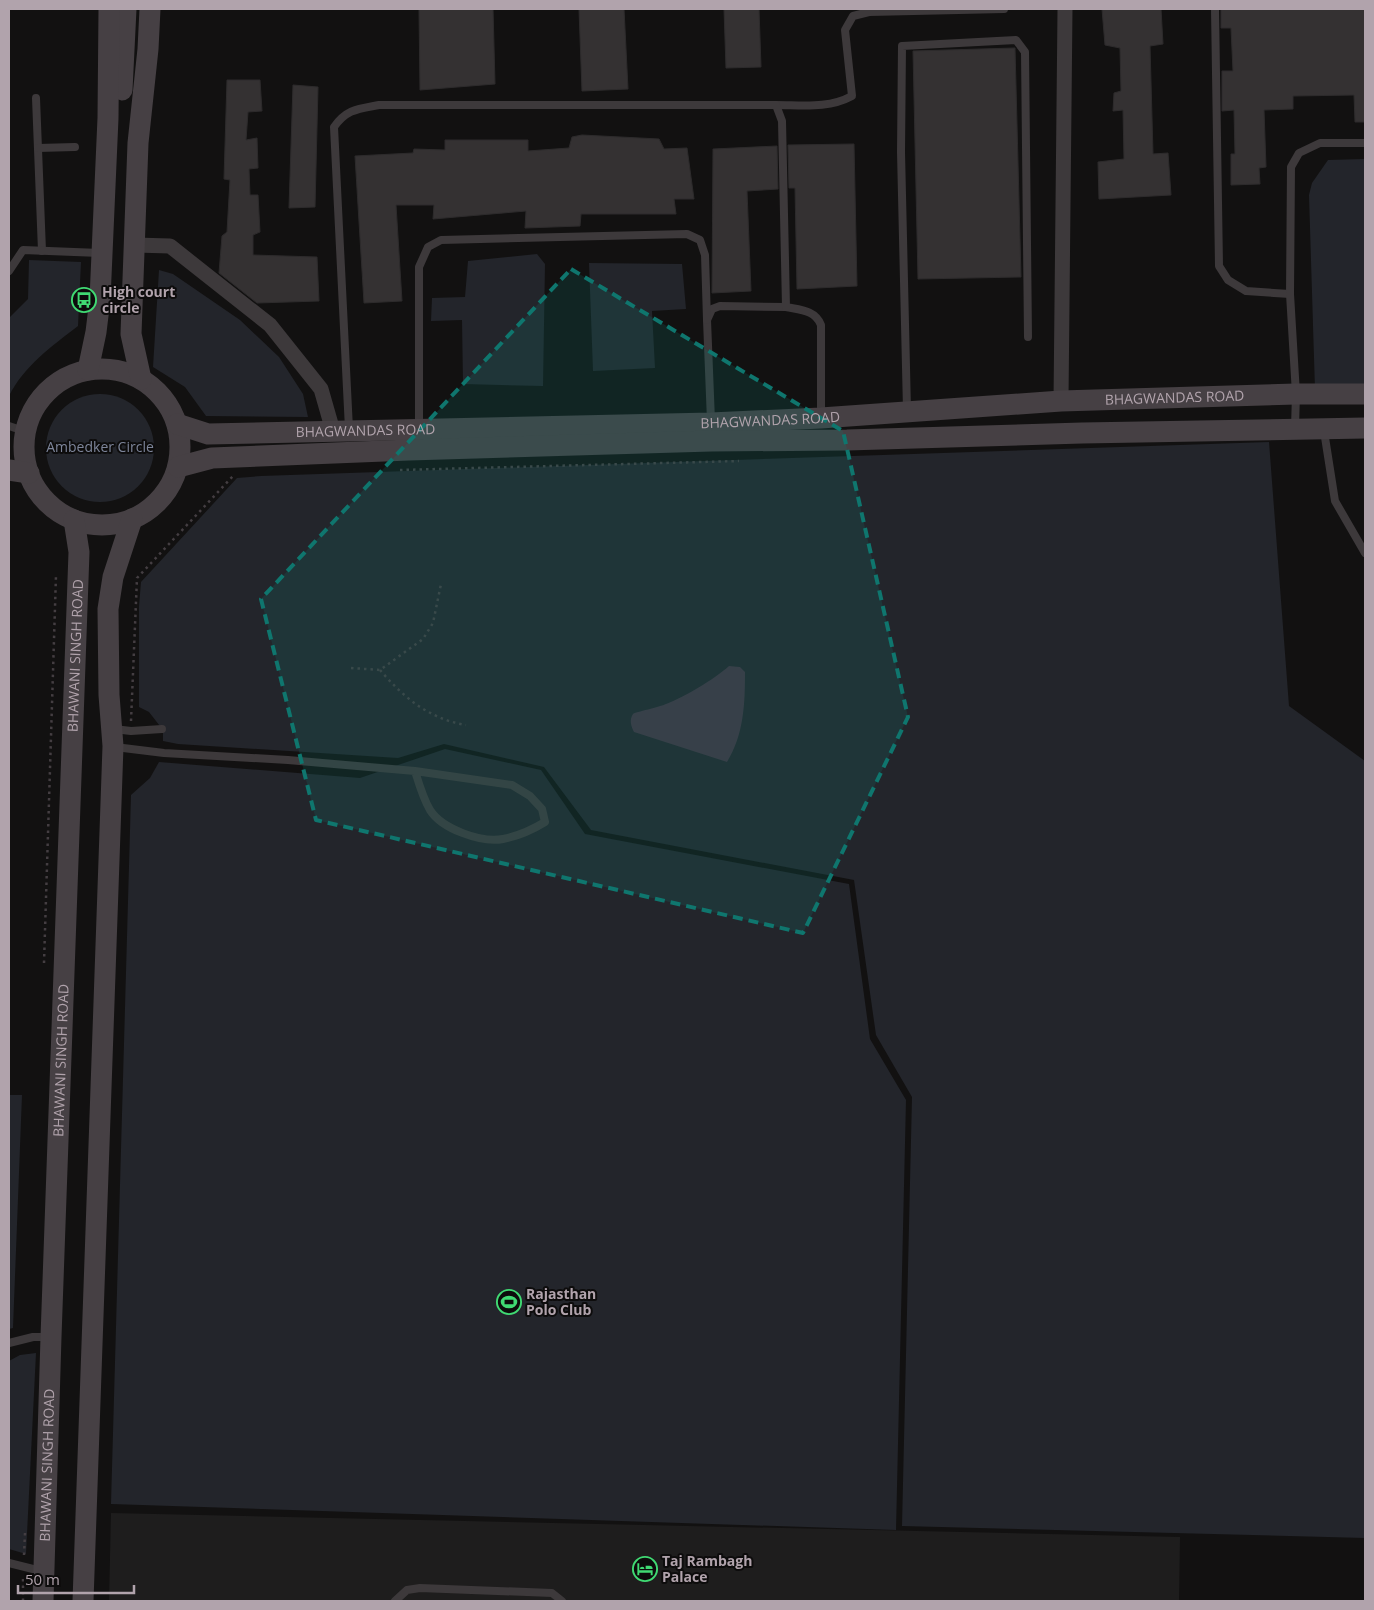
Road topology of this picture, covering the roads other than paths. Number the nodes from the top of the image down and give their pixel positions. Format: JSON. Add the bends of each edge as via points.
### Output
{"nodes":[{"id":1,"x":110,"y":9,"type":"edge"},
{"id":2,"x":126,"y":9,"type":"edge"},
{"id":3,"x":150,"y":9,"type":"edge"},
{"id":4,"x":1004,"y":9,"type":"edge"},
{"id":5,"x":1065,"y":9,"type":"edge"},
{"id":6,"x":1215,"y":9,"type":"edge"},
{"id":7,"x":36,"y":98,"type":"dead end"},
{"id":8,"x":776,"y":105,"type":"junction"},
{"id":9,"x":108,"y":118,"type":"junction"},
{"id":10,"x":1365,"y":143,"type":"edge"},
{"id":11,"x":75,"y":147,"type":"dead end"},
{"id":12,"x":38,"y":148,"type":"junction"},
{"id":13,"x":135,"y":245,"type":"junction"},
{"id":14,"x":42,"y":251,"type":"junction"},
{"id":15,"x":102,"y":253,"type":"junction"},
{"id":16,"x":9,"y":271,"type":"edge"},
{"id":17,"x":1290,"y":294,"type":"junction"},
{"id":18,"x":786,"y":307,"type":"junction"},
{"id":19,"x":707,"y":320,"type":"junction"},
{"id":20,"x":1028,"y":338,"type":"dead end"},
{"id":21,"x":88,"y":370,"type":"junction"},
{"id":22,"x":141,"y":379,"type":"junction"},
{"id":23,"x":1296,"y":394,"type":"junction"},
{"id":24,"x":1365,"y":394,"type":"edge"},
{"id":25,"x":1061,"y":401,"type":"junction"},
{"id":26,"x":907,"y":412,"type":"junction"},
{"id":27,"x":821,"y":418,"type":"junction"},
{"id":28,"x":711,"y":423,"type":"junction"},
{"id":29,"x":177,"y":424,"type":"junction"},
{"id":30,"x":15,"y":427,"type":"edge"},
{"id":31,"x":1365,"y":428,"type":"edge"},
{"id":32,"x":1324,"y":429,"type":"junction"},
{"id":33,"x":419,"y":430,"type":"junction"},
{"id":34,"x":1295,"y":430,"type":"junction"},
{"id":35,"x":341,"y":431,"type":"junction"},
{"id":36,"x":178,"y":467,"type":"junction"},
{"id":37,"x":15,"y":472,"type":"edge"},
{"id":38,"x":132,"y":519,"type":"junction"},
{"id":39,"x":74,"y":520,"type":"junction"},
{"id":40,"x":1365,"y":553,"type":"edge"},
{"id":41,"x":162,"y":729,"type":"dead end"},
{"id":42,"x":118,"y":735,"type":"junction"},
{"id":43,"x":415,"y":771,"type":"junction"},
{"id":44,"x":50,"y":1337,"type":"junction"},
{"id":45,"x":9,"y":1343,"type":"edge"},
{"id":46,"x":9,"y":1563,"type":"edge"},
{"id":47,"x":44,"y":1571,"type":"junction"},
{"id":48,"x":43,"y":1601,"type":"edge"},
{"id":49,"x":83,"y":1601,"type":"edge"},
{"id":50,"x":395,"y":1601,"type":"edge"},
{"id":51,"x":562,"y":1601,"type":"edge"}],
"edges":[{"from":1,"to":9,"type":"main road"},
{"from":2,"to":9,"type":"main road","via":[[121,105]]},
{"from":3,"to":13,"type":"main road","via":[[138,143]]},
{"from":4,"to":8,"type":"lane","via":[[869,12],[853,16],[845,30],[852,96],[825,105]]},
{"from":5,"to":25,"type":"street"},
{"from":6,"to":17,"type":"lane","via":[[1220,266],[1228,280],[1246,291]]},
{"from":7,"to":12,"type":"lane"},
{"from":8,"to":18,"type":"lane","via":[[782,121]]},
{"from":8,"to":35,"type":"lane","via":[[379,105],[358,108],[342,116],[334,127]]},
{"from":9,"to":15,"type":"main road"},
{"from":10,"to":17,"type":"lane","via":[[1320,143],[1299,153],[1291,166]]},
{"from":11,"to":12,"type":"lane"},
{"from":12,"to":14,"type":"lane"},
{"from":13,"to":22,"type":"main road","via":[[131,334]]},
{"from":13,"to":35,"type":"street","via":[[170,246],[270,325],[321,389]]},
{"from":14,"to":15,"type":"lane"},
{"from":14,"to":16,"type":"lane","via":[[23,250]]},
{"from":15,"to":21,"type":"main road","via":[[100,299]]},
{"from":17,"to":23,"type":"lane"},
{"from":18,"to":19,"type":"lane","via":[[720,306],[712,309]]},
{"from":18,"to":27,"type":"lane","via":[[811,312],[820,325]]},
{"from":19,"to":28,"type":"lane"},
{"from":19,"to":33,"type":"lane","via":[[705,255],[700,240],[687,234],[441,240],[428,247],[419,267]]},
{"from":20,"to":26,"type":"lane","via":[[1025,52],[1016,40],[902,46]]},
{"from":21,"to":22,"type":"main road","via":[[116,370]]},
{"from":21,"to":30,"type":"main road","via":[[71,375],[51,388]]},
{"from":22,"to":29,"type":"main road","via":[[168,406]]},
{"from":23,"to":24,"type":"main road","name":"BHAGWANDAS ROAD"},
{"from":23,"to":25,"type":"main road","name":"BHAGWANDAS ROAD"},
{"from":23,"to":34,"type":"lane"},
{"from":25,"to":26,"type":"main road","name":"BHAGWANDAS ROAD"},
{"from":26,"to":27,"type":"main road","name":"BHAGWANDAS ROAD"},
{"from":27,"to":28,"type":"main road","name":"BHAGWANDAS ROAD"},
{"from":28,"to":33,"type":"main road","name":"BHAGWANDAS ROAD"},
{"from":29,"to":35,"type":"main road","name":"BHAGWANDAS ROAD","via":[[208,434]]},
{"from":29,"to":36,"type":"main road","via":[[180,444]]},
{"from":30,"to":37,"type":"main road","via":[[24,447]]},
{"from":31,"to":32,"type":"main road","name":"BHAGWANDAS ROAD"},
{"from":32,"to":34,"type":"main road","name":"BHAGWANDAS ROAD"},
{"from":32,"to":40,"type":"lane","via":[[1335,501]]},
{"from":33,"to":35,"type":"main road","name":"BHAGWANDAS ROAD"},
{"from":34,"to":36,"type":"main road","name":"BHAGWANDAS ROAD","via":[[409,450],[212,458]]},
{"from":36,"to":38,"type":"main road","via":[[167,491],[153,507]]},
{"from":37,"to":39,"type":"main road","via":[[58,511]]},
{"from":38,"to":39,"type":"main road","via":[[113,525]]},
{"from":38,"to":42,"type":"main road","via":[[113,577],[108,609],[109,695]]},
{"from":39,"to":44,"type":"main road","name":"BHAWANI SINGH ROAD","via":[[79,552]]},
{"from":41,"to":42,"type":"lane"},
{"from":42,"to":43,"type":"lane","via":[[160,752]]},
{"from":42,"to":49,"type":"main road"},
{"from":43,"to":43,"type":"lane","via":[[431,812],[451,829],[482,838],[501,839],[531,831],[545,822],[542,808],[530,796],[512,786]]},
{"from":44,"to":45,"type":"lane"},
{"from":44,"to":47,"type":"main road","name":"BHAWANI SINGH ROAD"},
{"from":46,"to":47,"type":"lane"},
{"from":47,"to":48,"type":"main road","name":"BHAWANI SINGH ROAD"},
{"from":50,"to":51,"type":"lane","via":[[407,1590],[420,1588],[552,1593]]}]}
